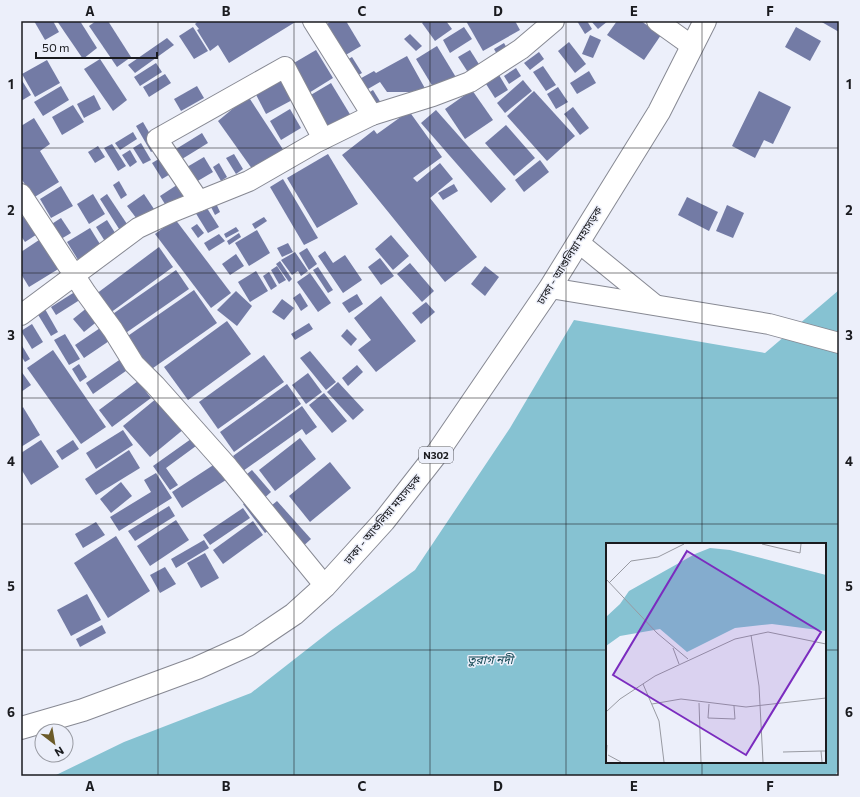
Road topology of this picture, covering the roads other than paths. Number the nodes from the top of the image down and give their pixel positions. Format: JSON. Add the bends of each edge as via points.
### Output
{"nodes":[{"id":1,"x":313,"y":21,"type":"edge"},
{"id":2,"x":554,"y":21,"type":"edge"},
{"id":3,"x":657,"y":21,"type":"edge"},
{"id":4,"x":705,"y":21,"type":"edge"},
{"id":5,"x":692,"y":46,"type":"junction"},
{"id":6,"x":372,"y":115,"type":"junction"},
{"id":7,"x":323,"y":139,"type":"junction"},
{"id":8,"x":21,"y":194,"type":"edge"},
{"id":9,"x":199,"y":201,"type":"junction"},
{"id":10,"x":578,"y":242,"type":"junction"},
{"id":11,"x":75,"y":276,"type":"junction"},
{"id":12,"x":550,"y":288,"type":"junction"},
{"id":13,"x":656,"y":305,"type":"junction"},
{"id":14,"x":21,"y":314,"type":"edge"},
{"id":15,"x":839,"y":343,"type":"edge"},
{"id":16,"x":324,"y":586,"type":"junction"},
{"id":17,"x":21,"y":728,"type":"edge"}],
"edges":[{"from":1,"to":6,"type":"street"},
{"from":2,"to":6,"type":"street","via":[[520,49],[470,82]]},
{"from":3,"to":5,"type":"street"},
{"from":4,"to":5,"type":"highway","name":"ঢাকা - আশুলিয়া মহাসড়ক","number":"N302"},
{"from":5,"to":10,"type":"highway","name":"ঢাকা - আশুলিয়া মহাসড়ক","number":"N302","via":[[659,112]]},
{"from":6,"to":7,"type":"street"},
{"from":7,"to":9,"type":"street","via":[[248,181]]},
{"from":7,"to":9,"type":"street","via":[[285,67],[157,139]]},
{"from":8,"to":11,"type":"street"},
{"from":9,"to":11,"type":"street","via":[[138,228]]},
{"from":10,"to":12,"type":"highway","name":"ঢাকা - আশুলিয়া মহাসড়ক","number":"N302"},
{"from":10,"to":13,"type":"street"},
{"from":11,"to":14,"type":"street"},
{"from":11,"to":16,"type":"street","via":[[134,364],[228,467]]},
{"from":12,"to":13,"type":"street"},
{"from":12,"to":16,"type":"highway","name":"ঢাকা - আশুলিয়া মহাসড়ক","number":"N302","via":[[438,452],[384,521]]},
{"from":13,"to":15,"type":"street","via":[[769,324]]},
{"from":16,"to":17,"type":"highway","name":"ঢাকা - আশুলিয়া মহাসড়ক","number":"N302","via":[[294,614],[248,645],[197,668],[97,705]]}]}
